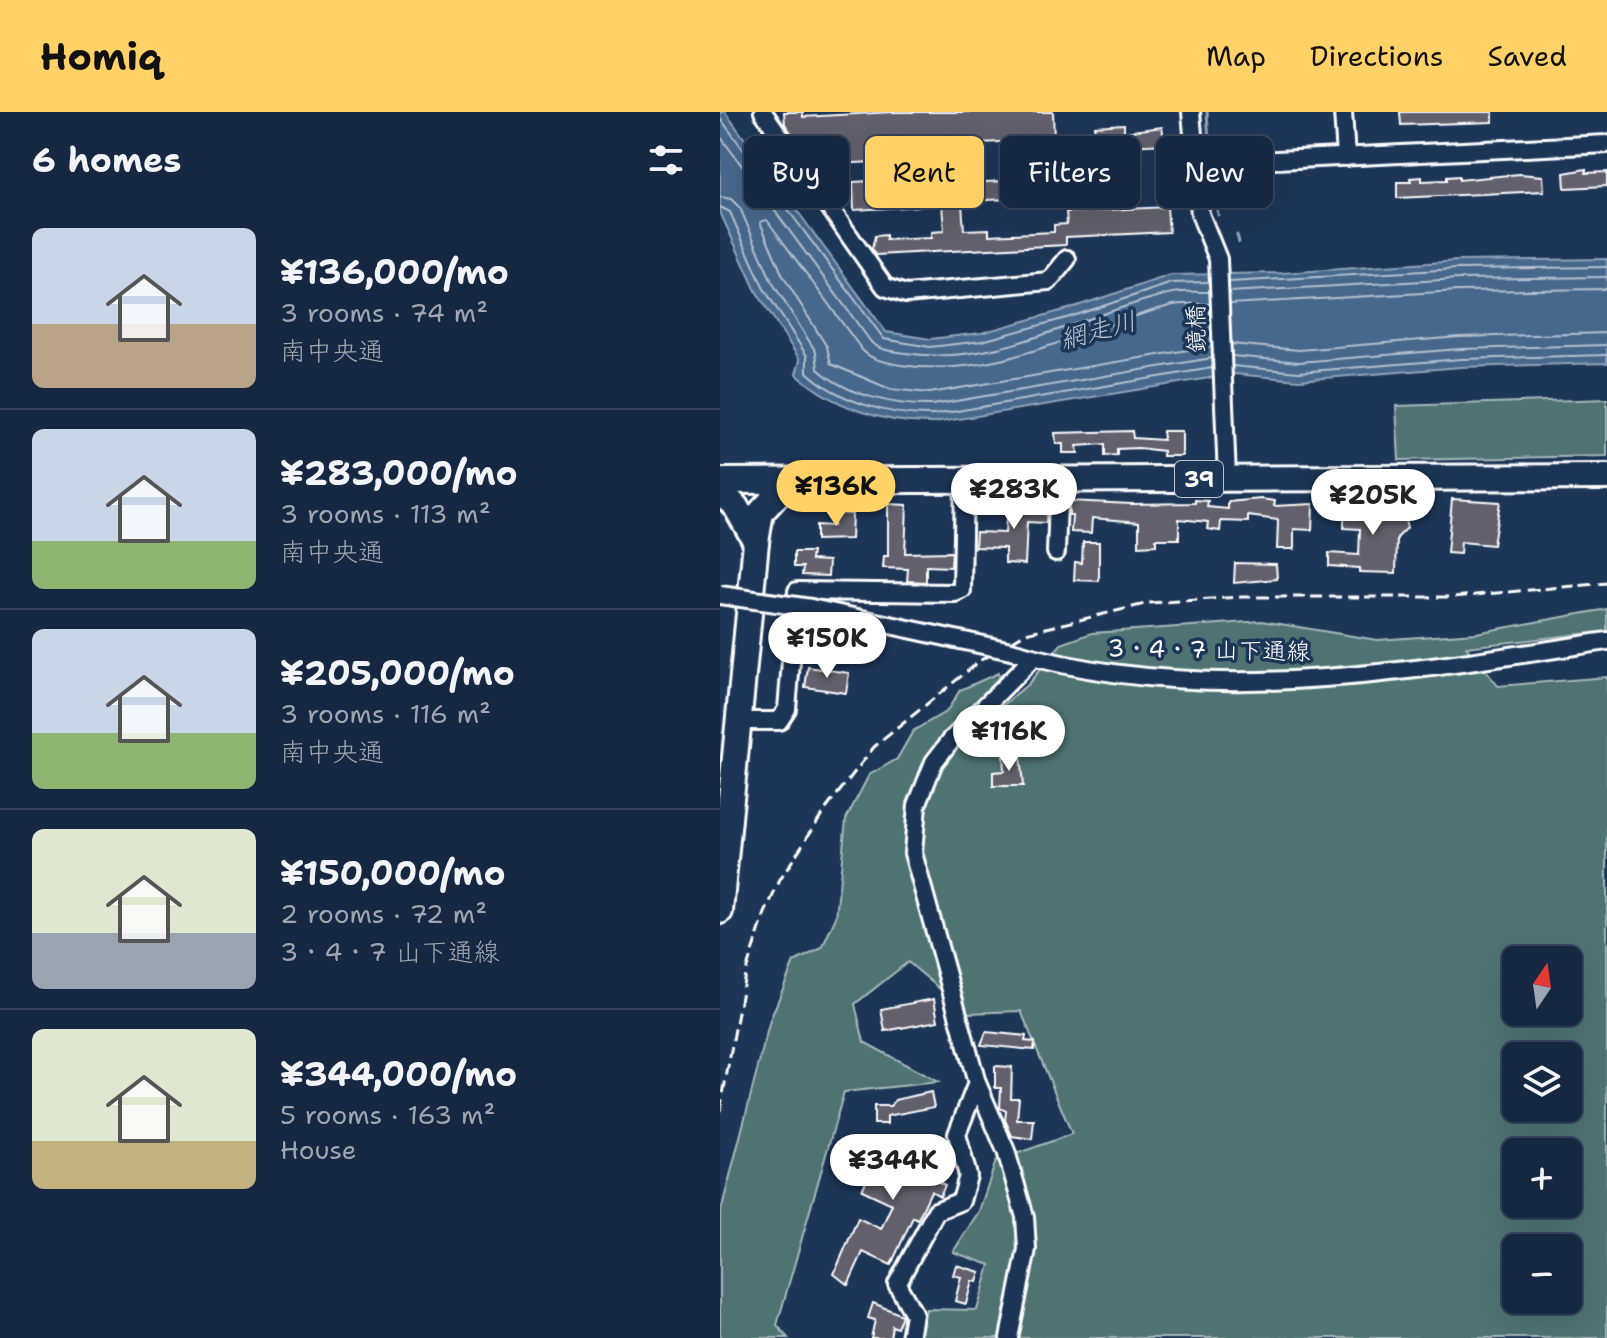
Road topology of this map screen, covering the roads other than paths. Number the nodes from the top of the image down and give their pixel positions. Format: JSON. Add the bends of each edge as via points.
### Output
{"nodes":[{"id":1,"x":763,"y":112,"type":"edge"},
{"id":2,"x":1191,"y":112,"type":"edge"},
{"id":3,"x":1343,"y":112,"type":"edge"},
{"id":4,"x":1197,"y":136,"type":"edge"},
{"id":5,"x":1607,"y":144,"type":"edge"},
{"id":6,"x":1346,"y":157,"type":"junction"},
{"id":7,"x":1273,"y":161,"type":"edge"},
{"id":8,"x":1201,"y":208,"type":"edge"},
{"id":9,"x":1067,"y":259,"type":"dead end"},
{"id":10,"x":1607,"y":477,"type":"edge"},
{"id":11,"x":1227,"y":478,"type":"junction"},
{"id":12,"x":964,"y":479,"type":"junction"},
{"id":13,"x":1059,"y":479,"type":"junction"},
{"id":14,"x":720,"y":481,"type":"edge"},
{"id":15,"x":790,"y":481,"type":"junction"},
{"id":16,"x":720,"y":490,"type":"edge"},
{"id":17,"x":756,"y":542,"type":"junction"},
{"id":18,"x":1056,"y":552,"type":"dead end"},
{"id":19,"x":720,"y":595,"type":"edge"},
{"id":20,"x":1607,"y":641,"type":"edge"},
{"id":21,"x":1033,"y":658,"type":"junction"},
{"id":22,"x":733,"y":718,"type":"edge"},
{"id":23,"x":720,"y":911,"type":"edge"},
{"id":24,"x":977,"y":1083,"type":"junction"},
{"id":25,"x":910,"y":1338,"type":"edge"},
{"id":26,"x":1009,"y":1338,"type":"edge"}],
"edges":[{"from":1,"to":9,"type":"street","via":[[885,287],[906,294],[1049,281]]},
{"from":2,"to":4,"type":"street","name":"鏡橋"},
{"from":3,"to":6,"type":"street"},
{"from":5,"to":6,"type":"street"},
{"from":6,"to":7,"type":"street"},
{"from":8,"to":11,"type":"street","name":"鏡橋","via":[[1218,259]]},
{"from":10,"to":11,"type":"highway","number":"39"},
{"from":11,"to":13,"type":"highway","number":"39"},
{"from":12,"to":13,"type":"highway","number":"39"},
{"from":12,"to":15,"type":"highway","number":"39"},
{"from":12,"to":22,"type":"street","via":[[962,590],[797,591],[787,709],[779,721]]},
{"from":13,"to":18,"type":"street"},
{"from":14,"to":15,"type":"highway"},
{"from":15,"to":17,"type":"highway","via":[[761,512]]},
{"from":16,"to":17,"type":"highway"},
{"from":17,"to":22,"type":"highway"},
{"from":19,"to":21,"type":"street","name":"3・4・7 山下通線","bridge":true,"via":[[811,608]]},
{"from":20,"to":21,"type":"street","name":"3・4・7 山下通線","via":[[1397,672],[1306,678],[1114,675]]},
{"from":21,"to":24,"type":"street","via":[[934,762],[914,829],[913,853],[923,897]]},
{"from":22,"to":23,"type":"highway"},
{"from":24,"to":25,"type":"street","via":[[957,1134],[968,1176],[961,1201],[936,1211],[897,1284],[914,1314]]},
{"from":24,"to":26,"type":"street","via":[[1006,1151],[1025,1217],[1027,1249]]}]}
